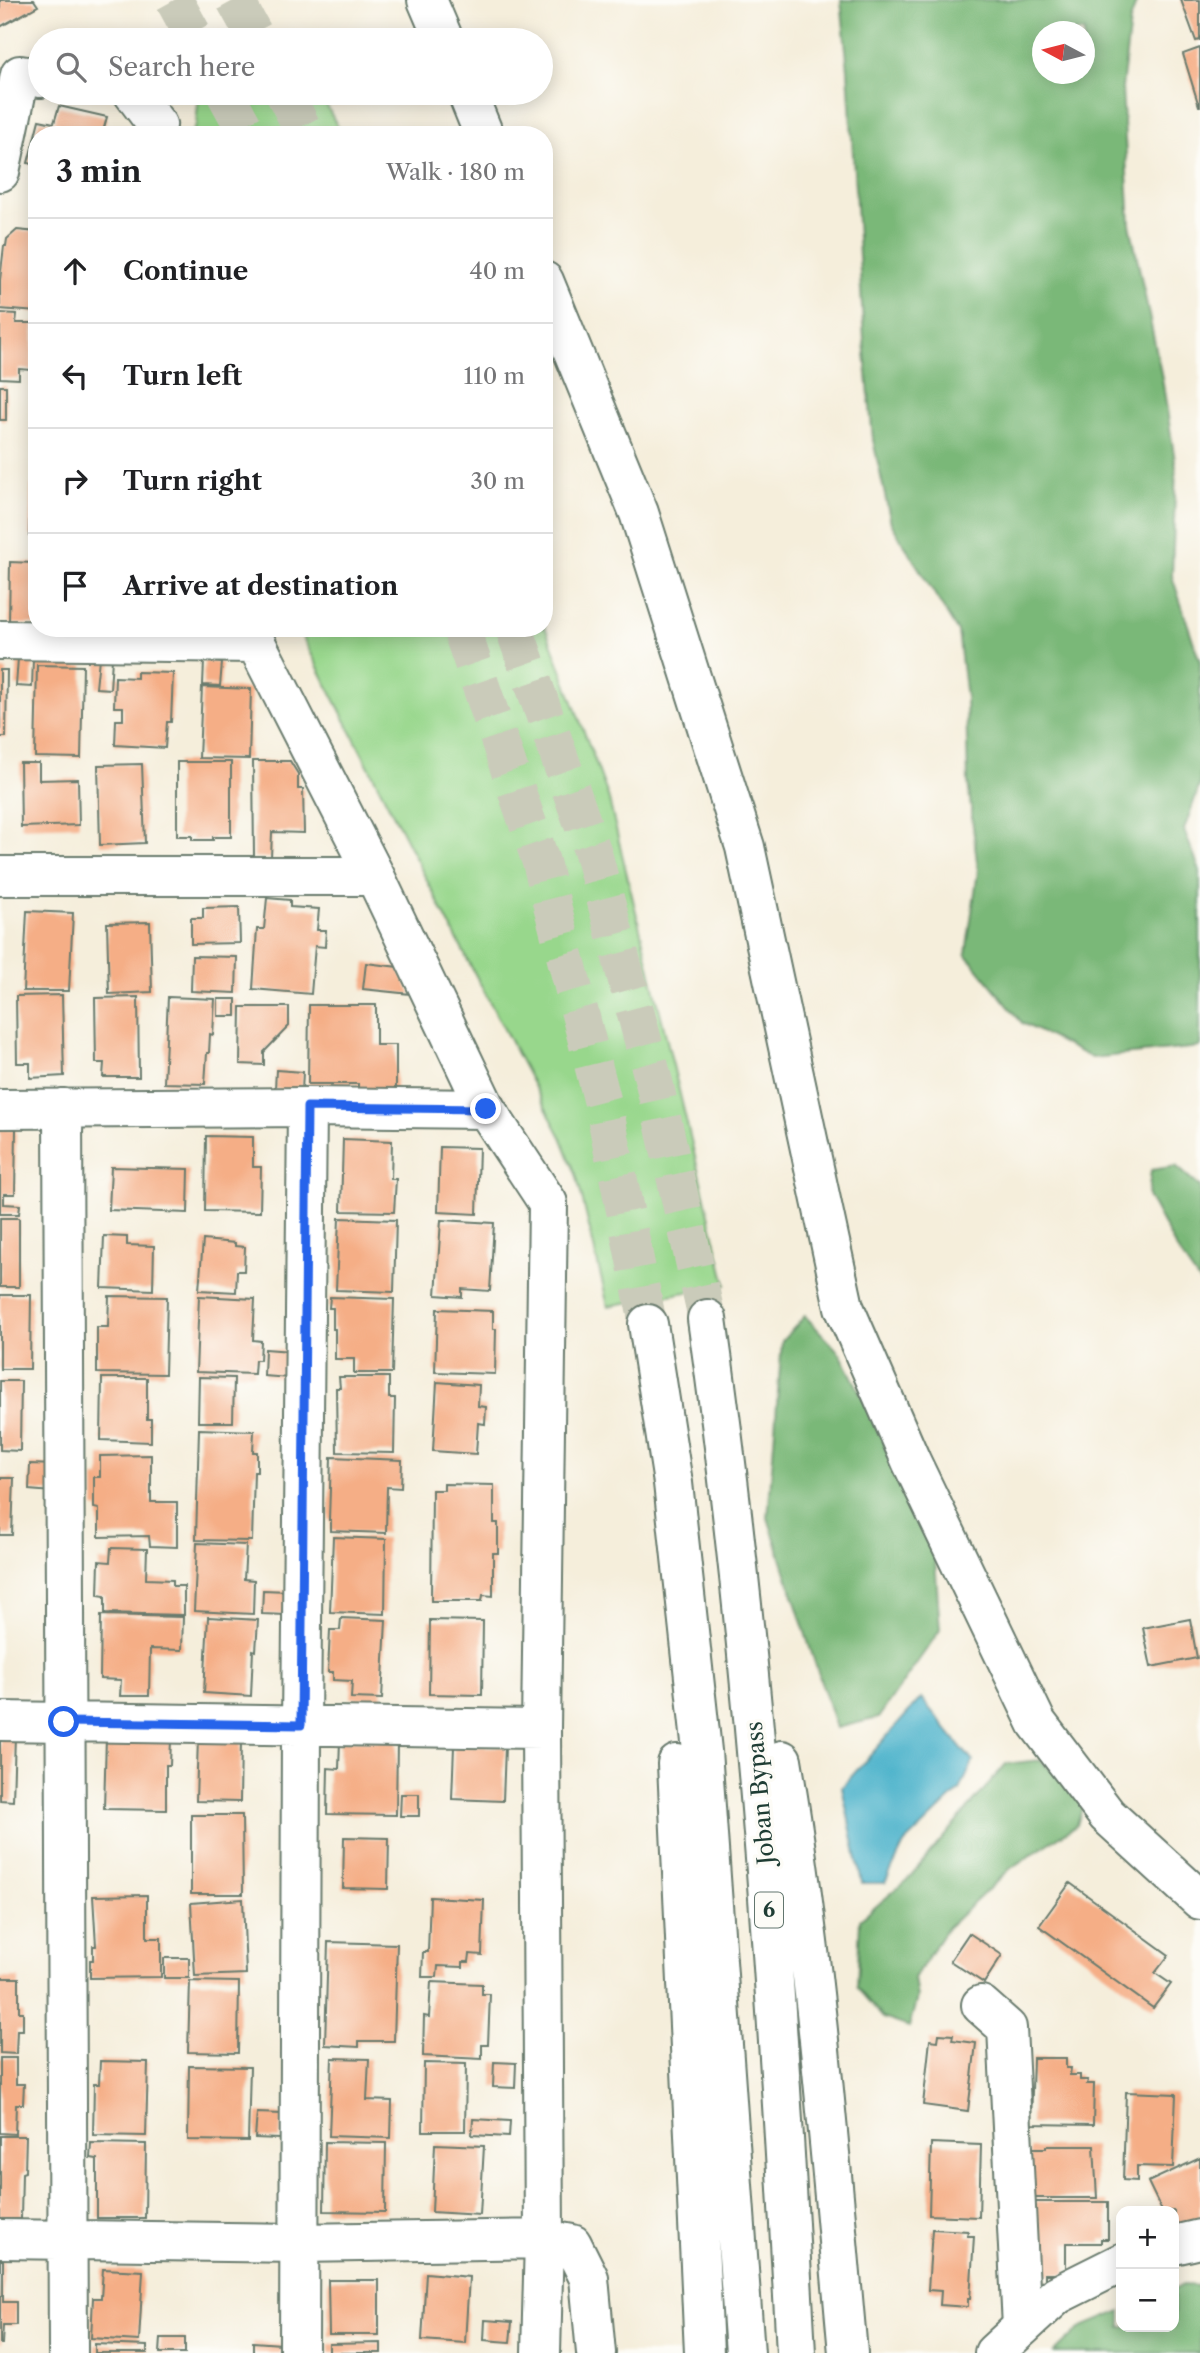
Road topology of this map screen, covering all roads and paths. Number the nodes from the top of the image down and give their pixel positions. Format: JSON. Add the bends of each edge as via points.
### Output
{"nodes":[{"id":1,"x":427,"y":0,"type":"edge"},
{"id":2,"x":439,"y":28,"type":"edge"},
{"id":3,"x":28,"y":76,"type":"edge"},
{"id":4,"x":142,"y":105,"type":"edge"},
{"id":5,"x":472,"y":105,"type":"edge"},
{"id":6,"x":157,"y":126,"type":"edge"},
{"id":7,"x":480,"y":126,"type":"edge"},
{"id":8,"x":0,"y":172,"type":"edge"},
{"id":9,"x":553,"y":303,"type":"edge"},
{"id":10,"x":188,"y":637,"type":"edge"},
{"id":11,"x":252,"y":637,"type":"edge"},
{"id":12,"x":0,"y":640,"type":"edge"},
{"id":13,"x":0,"y":876,"type":"edge"},
{"id":14,"x":375,"y":876,"type":"junction"},
{"id":15,"x":307,"y":1107,"type":"junction"},
{"id":16,"x":63,"y":1108,"type":"junction"},
{"id":17,"x":0,"y":1109,"type":"edge"},
{"id":18,"x":486,"y":1109,"type":"junction"},
{"id":19,"x":707,"y":1319,"type":"tunnel mouth"},
{"id":20,"x":648,"y":1324,"type":"tunnel mouth"},
{"id":21,"x":729,"y":1469,"type":"junction"},
{"id":22,"x":673,"y":1483,"type":"junction"},
{"id":23,"x":0,"y":1721,"type":"edge"},
{"id":24,"x":64,"y":1722,"type":"junction"},
{"id":25,"x":301,"y":1725,"type":"junction"},
{"id":26,"x":541,"y":1729,"type":"junction"},
{"id":27,"x":1200,"y":1900,"type":"edge"},
{"id":28,"x":981,"y":2005,"type":"dead end"},
{"id":29,"x":0,"y":2239,"type":"edge"},
{"id":30,"x":544,"y":2239,"type":"junction"},
{"id":31,"x":1200,"y":2239,"type":"edge"},
{"id":32,"x":67,"y":2240,"type":"junction"},
{"id":33,"x":299,"y":2243,"type":"junction"},
{"id":34,"x":1179,"y":2244,"type":"edge"},
{"id":35,"x":1116,"y":2266,"type":"edge"},
{"id":36,"x":1022,"y":2327,"type":"junction"},
{"id":37,"x":68,"y":2353,"type":"edge"},
{"id":38,"x":299,"y":2353,"type":"edge"},
{"id":39,"x":541,"y":2353,"type":"edge"},
{"id":40,"x":596,"y":2353,"type":"edge"},
{"id":41,"x":704,"y":2353,"type":"edge"},
{"id":42,"x":745,"y":2353,"type":"edge"},
{"id":43,"x":796,"y":2353,"type":"edge"},
{"id":44,"x":848,"y":2353,"type":"edge"},
{"id":45,"x":994,"y":2353,"type":"edge"}],
"edges":[{"from":1,"to":2,"type":"main road"},
{"from":3,"to":8,"type":"main road","via":[[20,75]]},
{"from":4,"to":6,"type":"main road"},
{"from":5,"to":7,"type":"main road"},
{"from":9,"to":27,"type":"main road","via":[[639,513],[745,847],[844,1307],[911,1461],[1037,1723],[1107,1815]]},
{"from":10,"to":12,"type":"main road"},
{"from":11,"to":14,"type":"main road"},
{"from":13,"to":14,"type":"main road"},
{"from":14,"to":18,"type":"main road"},
{"from":15,"to":16,"type":"main road"},
{"from":15,"to":18,"type":"main road"},
{"from":15,"to":25,"type":"main road"},
{"from":16,"to":17,"type":"main road"},
{"from":16,"to":24,"type":"main road"},
{"from":18,"to":26,"type":"main road","via":[[548,1203]]},
{"from":19,"to":21,"type":"main road","name":"Joban Bypass","number":"6"},
{"from":20,"to":22,"type":"main road"},
{"from":21,"to":43,"type":"main road","name":"Joban Bypass","number":"6","via":[[759,1766]]},
{"from":21,"to":44,"type":"main road","via":[[804,1914]]},
{"from":22,"to":41,"type":"main road","via":[[676,1741]]},
{"from":22,"to":42,"type":"main road","via":[[702,1751]]},
{"from":23,"to":24,"type":"main road"},
{"from":24,"to":25,"type":"main road"},
{"from":24,"to":32,"type":"main road"},
{"from":25,"to":26,"type":"main road"},
{"from":25,"to":33,"type":"main road"},
{"from":26,"to":30,"type":"main road"},
{"from":28,"to":36,"type":"main road","via":[[1007,2028]]},
{"from":29,"to":32,"type":"main road"},
{"from":30,"to":33,"type":"main road"},
{"from":30,"to":39,"type":"main road"},
{"from":30,"to":40,"type":"main road","via":[[572,2244],[589,2278]]},
{"from":31,"to":34,"type":"main road"},
{"from":32,"to":33,"type":"main road"},
{"from":32,"to":37,"type":"main road"},
{"from":33,"to":38,"type":"main road"},
{"from":35,"to":36,"type":"main road","via":[[1057,2295]]},
{"from":36,"to":45,"type":"main road"}]}
